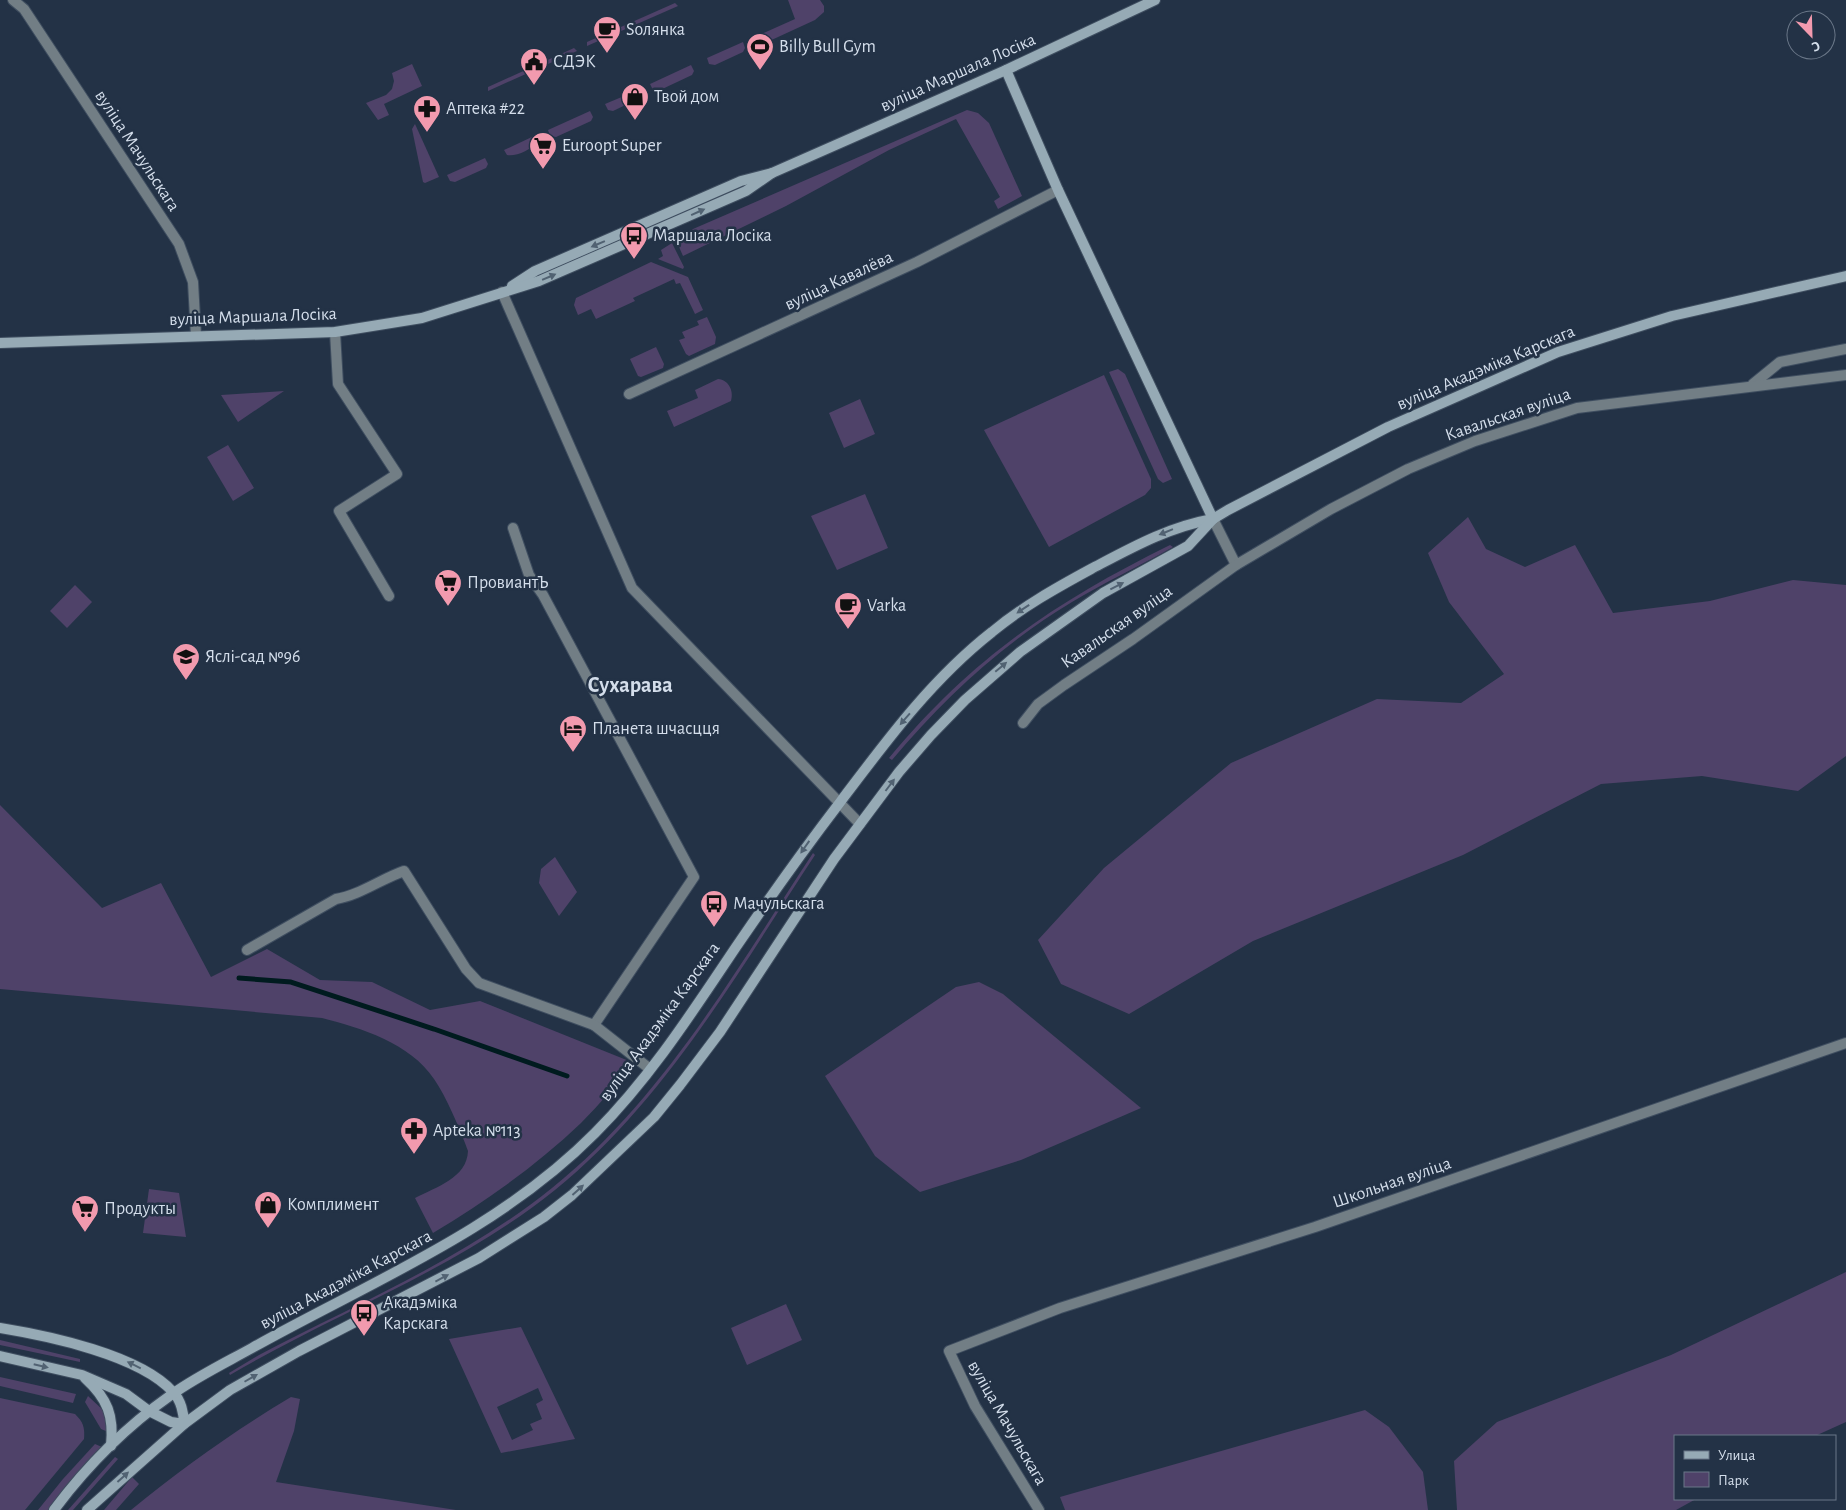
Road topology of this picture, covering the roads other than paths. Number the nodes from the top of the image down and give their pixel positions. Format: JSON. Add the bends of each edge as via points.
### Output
{"nodes":[{"id":1,"x":13,"y":0,"type":"edge"},
{"id":2,"x":1155,"y":0,"type":"edge"},
{"id":3,"x":1006,"y":70,"type":"junction"},
{"id":4,"x":1058,"y":190,"type":"junction"},
{"id":5,"x":1846,"y":276,"type":"edge"},
{"id":6,"x":502,"y":292,"type":"junction"},
{"id":7,"x":335,"y":332,"type":"junction"},
{"id":8,"x":196,"y":336,"type":"junction"},
{"id":9,"x":0,"y":343,"type":"edge"},
{"id":10,"x":1846,"y":349,"type":"edge"},
{"id":11,"x":1846,"y":375,"type":"edge"},
{"id":12,"x":1752,"y":385,"type":"junction"},
{"id":13,"x":629,"y":394,"type":"dead end"},
{"id":14,"x":1213,"y":519,"type":"junction"},
{"id":15,"x":513,"y":528,"type":"dead end"},
{"id":16,"x":1236,"y":565,"type":"junction"},
{"id":17,"x":389,"y":596,"type":"dead end"},
{"id":18,"x":1023,"y":723,"type":"dead end"},
{"id":19,"x":839,"y":804,"type":"junction"},
{"id":20,"x":860,"y":824,"type":"junction"},
{"id":21,"x":247,"y":950,"type":"dead end"},
{"id":22,"x":594,"y":1025,"type":"junction"},
{"id":23,"x":1846,"y":1043,"type":"edge"},
{"id":24,"x":650,"y":1069,"type":"junction"},
{"id":25,"x":0,"y":1328,"type":"edge"},
{"id":26,"x":949,"y":1351,"type":"joint"},
{"id":27,"x":0,"y":1356,"type":"edge"},
{"id":28,"x":82,"y":1375,"type":"junction"},
{"id":29,"x":174,"y":1392,"type":"junction"},
{"id":30,"x":150,"y":1411,"type":"junction"},
{"id":31,"x":184,"y":1424,"type":"junction"},
{"id":32,"x":111,"y":1446,"type":"junction"},
{"id":33,"x":54,"y":1510,"type":"edge"},
{"id":34,"x":87,"y":1510,"type":"edge"},
{"id":35,"x":1039,"y":1510,"type":"edge"}],
"edges":[{"from":1,"to":8,"type":"street","name":"вуліца Мачульскага","via":[[24,9],[179,244],[192,282]]},
{"from":2,"to":3,"type":"main road","name":"вуліца Маршала Лосіка"},
{"from":3,"to":4,"type":"main road"},
{"from":3,"to":6,"type":"main road","name":"вуліца Маршала Лосіка","via":[[772,172],[746,191],[644,236],[539,282]]},
{"from":4,"to":13,"type":"street","name":"вуліца Кавалёва","via":[[917,262]]},
{"from":4,"to":14,"type":"main road"},
{"from":5,"to":14,"type":"main road","name":"вуліца Акадэміка Карскага","via":[[1672,316],[1558,352],[1388,427]]},
{"from":6,"to":7,"type":"main road","name":"вуліца Маршала Лосіка","via":[[422,318]]},
{"from":6,"to":19,"type":"street","via":[[632,588]]},
{"from":7,"to":8,"type":"main road","name":"вуліца Маршала Лосіка"},
{"from":7,"to":17,"type":"street","via":[[338,384],[397,474],[339,511]]},
{"from":8,"to":9,"type":"main road","name":"вуліца Маршала Лосіка"},
{"from":10,"to":12,"type":"street","via":[[1780,362]]},
{"from":11,"to":12,"type":"street","name":"Кавальская вуліца"},
{"from":12,"to":16,"type":"street","name":"Кавальская вуліца","via":[[1577,408],[1475,441],[1408,469],[1340,504]]},
{"from":14,"to":16,"type":"street"},
{"from":14,"to":19,"type":"main road","name":"вуліца Акадэміка Карскага","one_way":true,"via":[[1184,524],[1155,536],[1070,581],[993,630],[941,677],[890,736]]},
{"from":20,"to":14,"type":"main road","name":"вуліца Акадэміка Карскага","one_way":true,"via":[[931,735],[996,672],[1103,593],[1188,546]]},
{"from":15,"to":22,"type":"street","via":[[529,575],[543,595],[694,877]]},
{"from":16,"to":18,"type":"street","name":"Кавальская вуліца","via":[[1038,704]]},
{"from":19,"to":20,"type":"street"},
{"from":19,"to":24,"type":"main road","name":"вуліца Акадэміка Карскага","one_way":true,"via":[[809,841]]},
{"from":31,"to":20,"type":"main road","name":"вуліца Акадэміка Карскага","one_way":true,"via":[[230,1390],[260,1373],[479,1258],[544,1217],[572,1195],[654,1117],[680,1085],[720,1032]]},
{"from":21,"to":22,"type":"street","via":[[336,899],[349,897],[404,871],[478,983]]},
{"from":22,"to":24,"type":"street"},
{"from":23,"to":26,"type":"street","name":"Школьная вуліца","via":[[1316,1227],[1060,1308]]},
{"from":24,"to":29,"type":"main road","name":"вуліца Акадэміка Карскага","via":[[595,1133],[559,1167],[514,1202],[441,1249]]},
{"from":29,"to":25,"type":"main road","one_way":true,"via":[[136,1365],[88,1348]]},
{"from":26,"to":35,"type":"street","name":"вуліца Мачульскага","via":[[975,1406]]},
{"from":27,"to":28,"type":"main road","one_way":true},
{"from":28,"to":30,"type":"main road","via":[[126,1394]]},
{"from":28,"to":32,"type":"main road","via":[[104,1400],[113,1426]]},
{"from":29,"to":30,"type":"main road","name":"вуліца Акадэміка Карскага"},
{"from":29,"to":31,"type":"main road","via":[[184,1412]]},
{"from":30,"to":31,"type":"main road","via":[[171,1422]]},
{"from":30,"to":32,"type":"main road","name":"вуліца Акадэміка Карскага"},
{"from":34,"to":31,"type":"main road","name":"вуліца Акадэміка Карскага","one_way":true},
{"from":32,"to":33,"type":"main road","name":"вуліца Акадэміка Карскага"}]}
